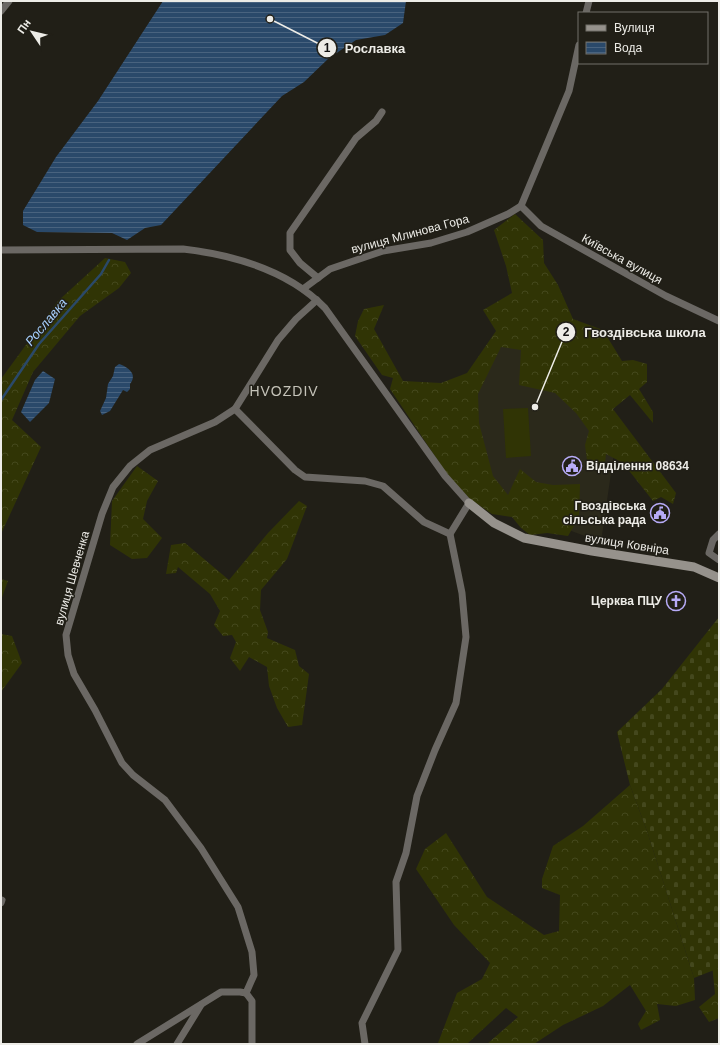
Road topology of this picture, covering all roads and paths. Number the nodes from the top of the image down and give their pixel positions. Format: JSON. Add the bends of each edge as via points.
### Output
{"nodes":[{"id":1,"x":9,"y":1,"type":"edge"},
{"id":2,"x":589,"y":1,"type":"edge"},
{"id":3,"x":1,"y":11,"type":"edge"},
{"id":4,"x":586,"y":12,"type":"edge"},
{"id":5,"x":578,"y":50,"type":"edge"},
{"id":6,"x":382,"y":112,"type":"dead end"},
{"id":7,"x":521,"y":206,"type":"junction"},
{"id":8,"x":1,"y":250,"type":"edge"},
{"id":9,"x":318,"y":278,"type":"junction"},
{"id":10,"x":304,"y":289,"type":"junction"},
{"id":11,"x":317,"y":300,"type":"junction"},
{"id":12,"x":719,"y":321,"type":"edge"},
{"id":13,"x":235,"y":409,"type":"junction"},
{"id":14,"x":468,"y":503,"type":"junction"},
{"id":15,"x":450,"y":534,"type":"junction"},
{"id":16,"x":719,"y":534,"type":"edge"},
{"id":17,"x":719,"y":560,"type":"edge"},
{"id":18,"x":719,"y":578,"type":"edge"},
{"id":19,"x":246,"y":993,"type":"junction"},
{"id":20,"x":202,"y":1004,"type":"junction"},
{"id":21,"x":137,"y":1044,"type":"edge"},
{"id":22,"x":177,"y":1044,"type":"edge"},
{"id":23,"x":252,"y":1044,"type":"edge"},
{"id":24,"x":365,"y":1044,"type":"edge"}],
"edges":[{"from":1,"to":3,"type":"street"},
{"from":2,"to":4,"type":"street"},
{"from":5,"to":7,"type":"street","via":[[569,91]]},
{"from":6,"to":9,"type":"street","via":[[376,121],[356,138],[290,233],[290,250],[300,263]]},
{"from":7,"to":9,"type":"street","name":"вулиця Млинова Гора","via":[[467,232],[383,251],[330,269]]},
{"from":7,"to":12,"type":"street","name":"Київська вулиця","via":[[541,226],[666,296]]},
{"from":8,"to":10,"type":"street","via":[[190,249],[264,268]]},
{"from":9,"to":10,"type":"street","name":"вулиця Млинова Гора"},
{"from":10,"to":11,"type":"street"},
{"from":11,"to":13,"type":"street","name":"вулиця Шевченка","via":[[278,340]]},
{"from":11,"to":14,"type":"street","via":[[445,476]]},
{"from":13,"to":15,"type":"street","via":[[305,477],[365,481],[383,486],[424,522]]},
{"from":13,"to":19,"type":"street","name":"вулиця Шевченка","via":[[215,422],[150,450],[130,466],[113,487],[102,514],[66,635],[68,655],[74,674],[122,763],[165,800],[202,848],[238,907],[252,952],[254,975]]},
{"from":14,"to":15,"type":"street"},
{"from":14,"to":18,"type":"street","name":"вулиця Ковніра","via":[[494,522],[524,538],[694,566]]},
{"from":15,"to":24,"type":"street","via":[[462,593],[466,637],[456,703],[417,796],[406,853],[396,882],[398,950],[362,1022]]},
{"from":16,"to":17,"type":"street","via":[[713,540],[709,553]]},
{"from":19,"to":20,"type":"street","via":[[221,992]]},
{"from":19,"to":23,"type":"street","via":[[252,1001]]},
{"from":20,"to":21,"type":"street"},
{"from":20,"to":22,"type":"street"}]}
